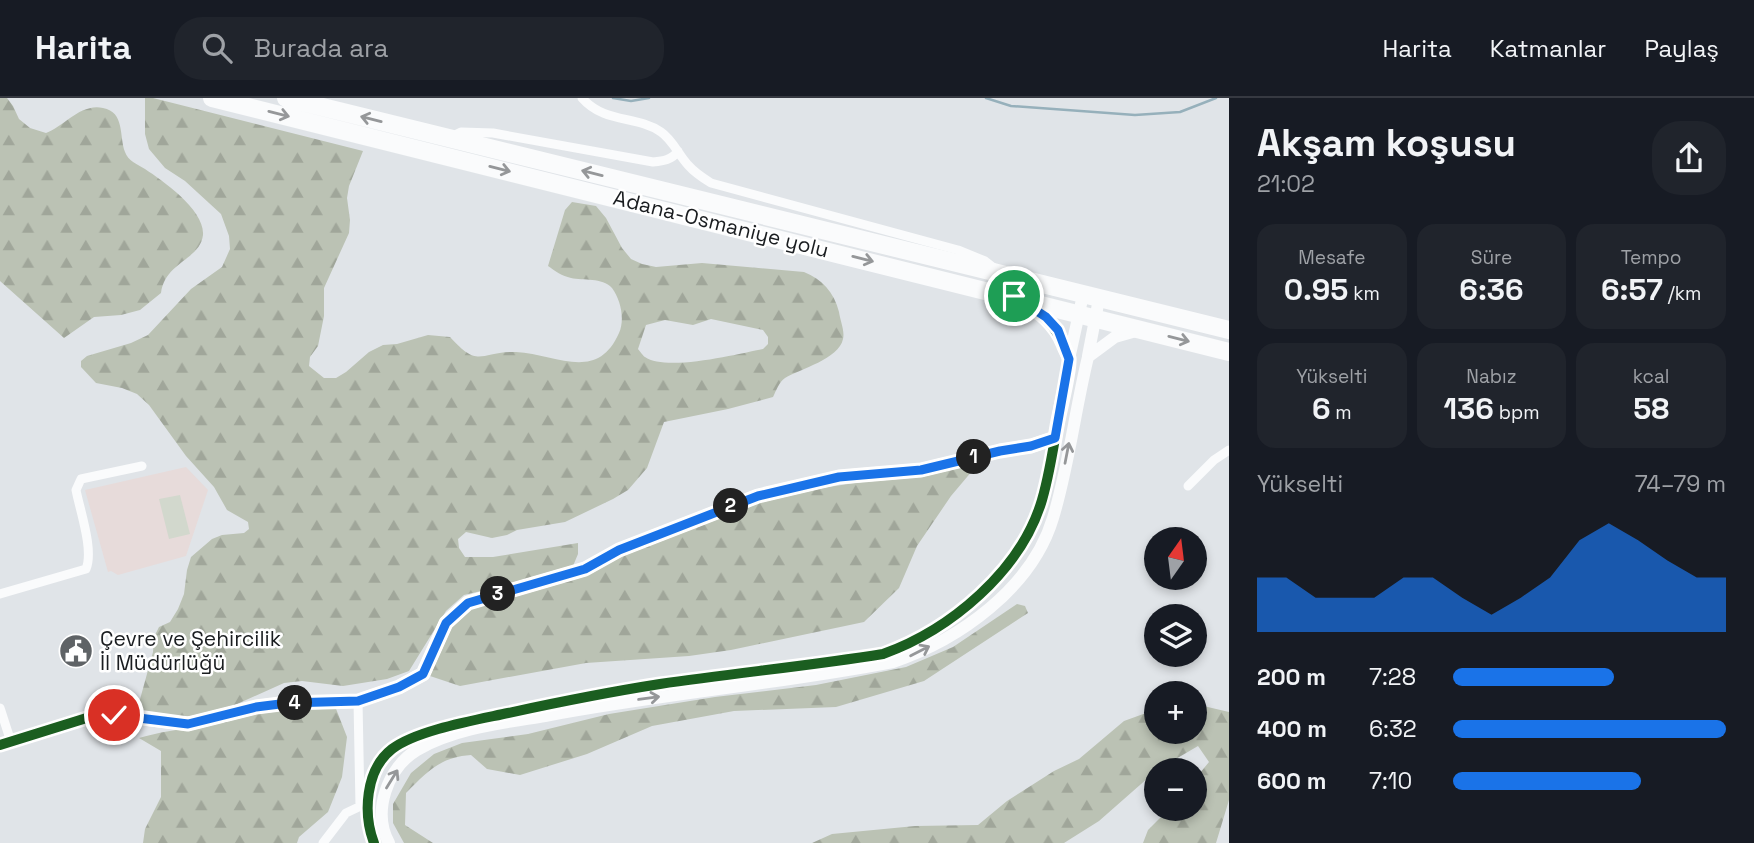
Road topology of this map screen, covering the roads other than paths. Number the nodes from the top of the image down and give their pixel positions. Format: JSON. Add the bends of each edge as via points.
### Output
{"nodes":[{"id":1,"x":212,"y":98,"type":"edge"},
{"id":2,"x":286,"y":98,"type":"edge"},
{"id":3,"x":582,"y":98,"type":"edge"},
{"id":4,"x":448,"y":138,"type":"junction"},
{"id":5,"x":678,"y":151,"type":"junction"},
{"id":6,"x":1002,"y":275,"type":"junction"},
{"id":7,"x":1014,"y":296,"type":"junction"},
{"id":8,"x":1091,"y":297,"type":"junction"},
{"id":9,"x":1087,"y":316,"type":"junction"},
{"id":10,"x":1140,"y":330,"type":"junction"},
{"id":11,"x":1229,"y":330,"type":"edge"},
{"id":12,"x":1229,"y":352,"type":"edge"},
{"id":13,"x":1088,"y":357,"type":"junction"},
{"id":14,"x":1069,"y":359,"type":"junction"},
{"id":15,"x":1055,"y":438,"type":"junction"},
{"id":16,"x":1229,"y":450,"type":"edge"},
{"id":17,"x":142,"y":466,"type":"dead end"},
{"id":18,"x":1188,"y":486,"type":"dead end"},
{"id":19,"x":0,"y":594,"type":"edge"},
{"id":20,"x":358,"y":701,"type":"junction"},
{"id":21,"x":0,"y":708,"type":"edge"},
{"id":22,"x":5,"y":743,"type":"edge"},
{"id":23,"x":363,"y":805,"type":"junction"},
{"id":24,"x":323,"y":843,"type":"edge"},
{"id":25,"x":373,"y":843,"type":"edge"},
{"id":26,"x":389,"y":843,"type":"edge"}],
"edges":[{"from":1,"to":7,"type":"highway","name":"Adana-Osmaniye yolu","one_way":true},
{"from":4,"to":2,"type":"highway","name":"Adana-Osmaniye yolu","one_way":true},
{"from":3,"to":5,"type":"street","via":[[604,115],[662,132]]},
{"from":4,"to":5,"type":"street","via":[[461,132],[493,133],[653,162],[664,161]]},
{"from":6,"to":4,"type":"highway","name":"Adana-Osmaniye yolu","one_way":true},
{"from":5,"to":6,"type":"street","via":[[699,175],[718,186],[958,250],[985,261]]},
{"from":6,"to":8,"type":"highway","name":"Adana-Osmaniye yolu"},
{"from":7,"to":9,"type":"highway","name":"Adana-Osmaniye yolu"},
{"from":7,"to":14,"type":"street","via":[[1058,330]]},
{"from":8,"to":9,"type":"street"},
{"from":8,"to":11,"type":"highway","name":"Adana-Osmaniye yolu"},
{"from":9,"to":10,"type":"highway","name":"Adana-Osmaniye yolu"},
{"from":9,"to":13,"type":"street"},
{"from":9,"to":14,"type":"street"},
{"from":10,"to":12,"type":"highway","name":"Adana-Osmaniye yolu","one_way":true},
{"from":10,"to":13,"type":"street","via":[[1115,337]]},
{"from":26,"to":13,"type":"street","one_way":true,"via":[[382,816],[383,794],[415,751],[437,740],[472,729],[603,705],[893,663],[981,617],[1023,572],[1053,519]]},
{"from":14,"to":15,"type":"street"},
{"from":15,"to":20,"type":"street","via":[[921,470],[839,477],[758,496],[632,544],[585,569],[468,603],[446,623],[423,674]]},
{"from":15,"to":23,"type":"street","via":[[1042,501],[1023,542],[968,607],[907,645],[883,654],[650,686],[472,720],[392,749],[378,764]]},
{"from":16,"to":18,"type":"street"},
{"from":17,"to":19,"type":"street","via":[[78,483],[88,547],[86,569]]},
{"from":20,"to":22,"type":"street","via":[[278,704],[188,724],[93,716]]},
{"from":20,"to":23,"type":"street"},
{"from":21,"to":22,"type":"street"},
{"from":23,"to":24,"type":"street","via":[[346,813]]},
{"from":23,"to":25,"type":"street"}]}
